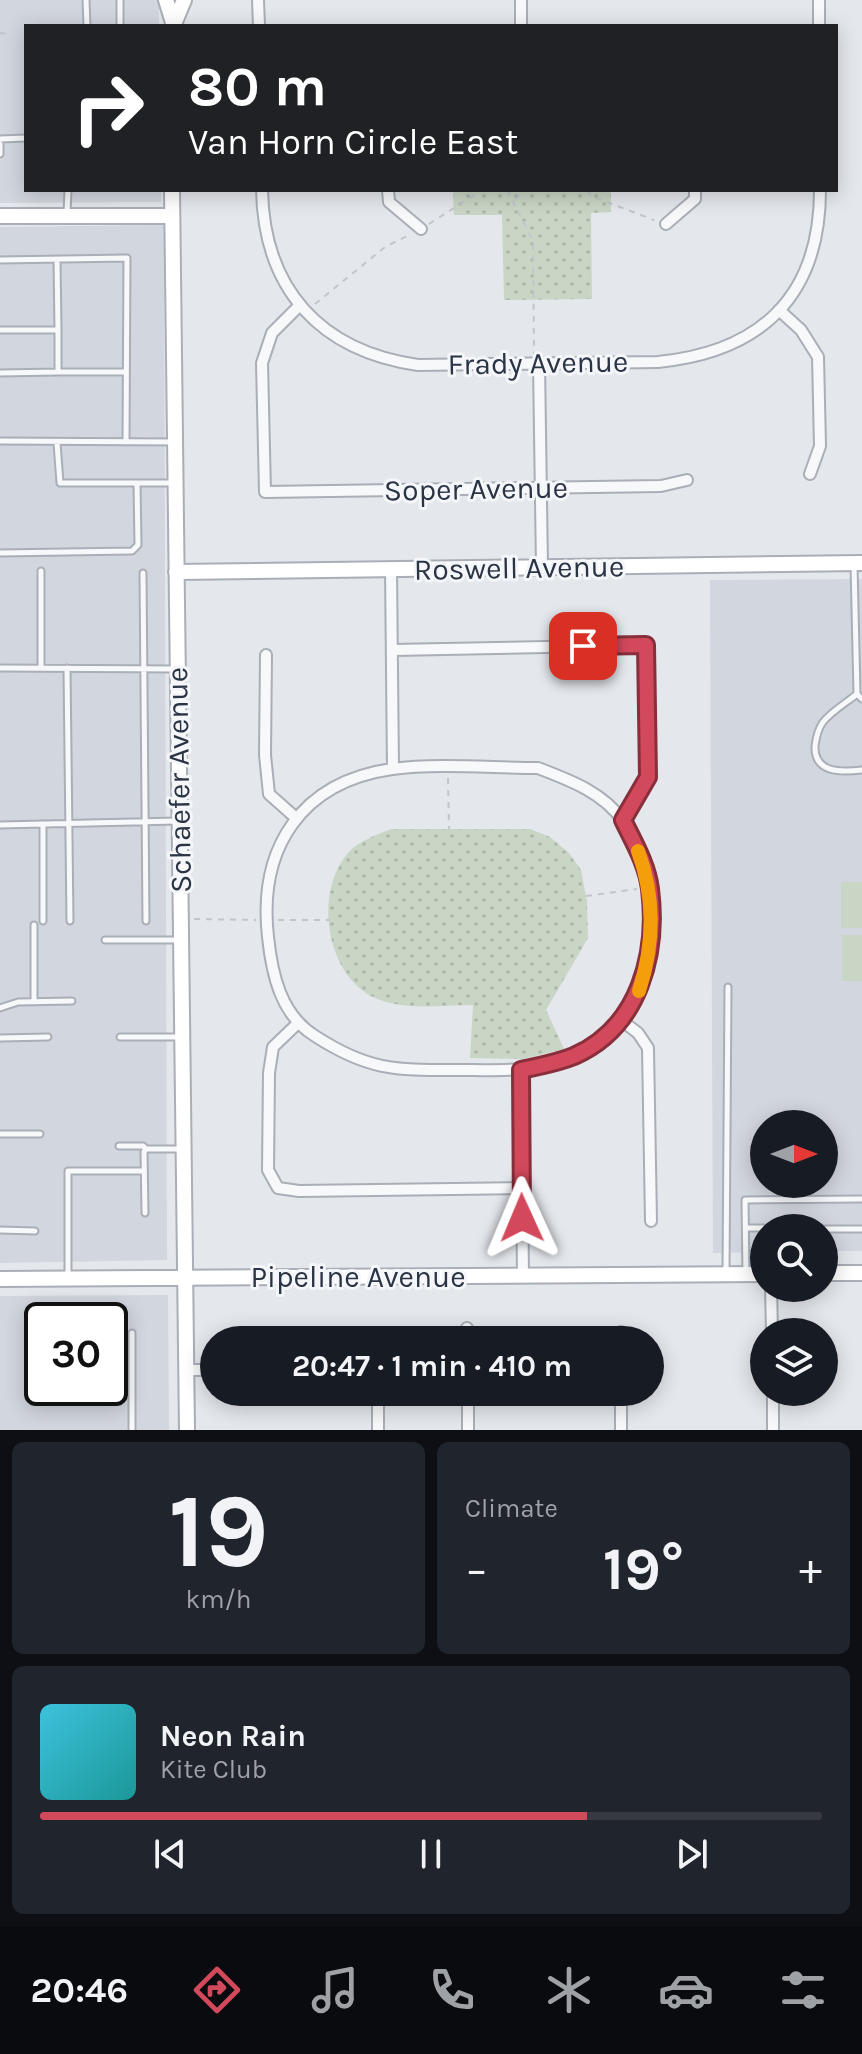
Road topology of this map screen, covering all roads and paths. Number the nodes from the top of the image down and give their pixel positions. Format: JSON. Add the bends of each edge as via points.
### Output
{"nodes":[{"id":1,"x":86,"y":0,"type":"edge"},
{"id":2,"x":120,"y":0,"type":"edge"},
{"id":3,"x":166,"y":0,"type":"edge"},
{"id":4,"x":184,"y":0,"type":"edge"},
{"id":5,"x":258,"y":0,"type":"edge"},
{"id":6,"x":521,"y":0,"type":"edge"},
{"id":7,"x":819,"y":0,"type":"edge"},
{"id":8,"x":87,"y":24,"type":"edge"},
{"id":9,"x":120,"y":24,"type":"edge"},
{"id":10,"x":174,"y":24,"type":"edge"},
{"id":11,"x":174,"y":24,"type":"edge"},
{"id":12,"x":259,"y":24,"type":"edge"},
{"id":13,"x":521,"y":24,"type":"edge"},
{"id":14,"x":819,"y":24,"type":"edge"},
{"id":15,"x":0,"y":33,"type":"edge"},
{"id":16,"x":9,"y":34,"type":"dead end"},
{"id":17,"x":24,"y":138,"type":"edge"},
{"id":18,"x":0,"y":142,"type":"edge"},
{"id":19,"x":0,"y":154,"type":"edge"},
{"id":20,"x":68,"y":192,"type":"edge"},
{"id":21,"x":172,"y":192,"type":"edge"},
{"id":22,"x":262,"y":192,"type":"edge"},
{"id":23,"x":388,"y":192,"type":"edge"},
{"id":24,"x":479,"y":192,"type":"edge"},
{"id":25,"x":508,"y":192,"type":"edge"},
{"id":26,"x":524,"y":192,"type":"edge"},
{"id":27,"x":588,"y":192,"type":"edge"},
{"id":28,"x":695,"y":192,"type":"edge"},
{"id":29,"x":820,"y":192,"type":"edge"},
{"id":30,"x":514,"y":200,"type":"junction"},
{"id":31,"x":0,"y":216,"type":"edge"},
{"id":32,"x":67,"y":216,"type":"junction"},
{"id":33,"x":172,"y":216,"type":"junction"},
{"id":34,"x":666,"y":224,"type":"joint"},
{"id":35,"x":421,"y":229,"type":"junction"},
{"id":36,"x":0,"y":260,"type":"edge"},
{"id":37,"x":57,"y":260,"type":"junction"},
{"id":38,"x":302,"y":309,"type":"junction"},
{"id":39,"x":779,"y":310,"type":"junction"},
{"id":40,"x":0,"y":330,"type":"edge"},
{"id":41,"x":58,"y":330,"type":"junction"},
{"id":42,"x":537,"y":363,"type":"junction"},
{"id":43,"x":58,"y":372,"type":"junction"},
{"id":44,"x":125,"y":372,"type":"junction"},
{"id":45,"x":0,"y":373,"type":"edge"},
{"id":46,"x":0,"y":441,"type":"edge"},
{"id":47,"x":126,"y":442,"type":"junction"},
{"id":48,"x":175,"y":442,"type":"junction"},
{"id":49,"x":57,"y":443,"type":"junction"},
{"id":50,"x":810,"y":474,"type":"dead end"},
{"id":51,"x":687,"y":480,"type":"dead end"},
{"id":52,"x":137,"y":483,"type":"junction"},
{"id":53,"x":175,"y":483,"type":"junction"},
{"id":54,"x":541,"y":488,"type":"junction"},
{"id":55,"x":0,"y":553,"type":"edge"},
{"id":56,"x":858,"y":564,"type":"edge"},
{"id":57,"x":542,"y":568,"type":"junction"},
{"id":58,"x":391,"y":569,"type":"junction"},
{"id":59,"x":41,"y":571,"type":"dead end"},
{"id":60,"x":176,"y":572,"type":"junction"},
{"id":61,"x":143,"y":573,"type":"dead end"},
{"id":62,"x":393,"y":650,"type":"junction"},
{"id":63,"x":266,"y":655,"type":"dead end"},
{"id":64,"x":0,"y":668,"type":"edge"},
{"id":65,"x":41,"y":668,"type":"junction"},
{"id":66,"x":67,"y":668,"type":"junction"},
{"id":67,"x":144,"y":669,"type":"junction"},
{"id":68,"x":177,"y":669,"type":"junction"},
{"id":69,"x":860,"y":696,"type":"edge"},
{"id":70,"x":393,"y":769,"type":"junction"},
{"id":71,"x":448,"y":769,"type":"junction"},
{"id":72,"x":862,"y":770,"type":"edge"},
{"id":73,"x":296,"y":818,"type":"junction"},
{"id":74,"x":623,"y":820,"type":"junction"},
{"id":75,"x":179,"y":821,"type":"junction"},
{"id":76,"x":146,"y":822,"type":"junction"},
{"id":77,"x":43,"y":824,"type":"junction"},
{"id":78,"x":69,"y":824,"type":"junction"},
{"id":79,"x":0,"y":825,"type":"edge"},
{"id":80,"x":449,"y":829,"type":"dead end"},
{"id":81,"x":650,"y":888,"type":"junction"},
{"id":82,"x":586,"y":896,"type":"dead end"},
{"id":83,"x":43,"y":921,"type":"dead end"},
{"id":84,"x":70,"y":921,"type":"dead end"},
{"id":85,"x":146,"y":921,"type":"dead end"},
{"id":86,"x":34,"y":925,"type":"dead end"},
{"id":87,"x":105,"y":940,"type":"dead end"},
{"id":88,"x":181,"y":940,"type":"junction"},
{"id":89,"x":728,"y":987,"type":"dead end"},
{"id":90,"x":72,"y":1001,"type":"dead end"},
{"id":91,"x":34,"y":1002,"type":"junction"},
{"id":92,"x":0,"y":1008,"type":"edge"},
{"id":93,"x":621,"y":1020,"type":"junction"},
{"id":94,"x":296,"y":1025,"type":"junction"},
{"id":95,"x":48,"y":1037,"type":"dead end"},
{"id":96,"x":120,"y":1037,"type":"dead end"},
{"id":97,"x":183,"y":1037,"type":"junction"},
{"id":98,"x":0,"y":1038,"type":"edge"},
{"id":99,"x":521,"y":1070,"type":"junction"},
{"id":100,"x":0,"y":1134,"type":"edge"},
{"id":101,"x":40,"y":1134,"type":"dead end"},
{"id":102,"x":119,"y":1146,"type":"dead end"},
{"id":103,"x":146,"y":1149,"type":"junction"},
{"id":104,"x":184,"y":1149,"type":"junction"},
{"id":105,"x":144,"y":1171,"type":"junction"},
{"id":106,"x":522,"y":1188,"type":"junction"},
{"id":107,"x":862,"y":1199,"type":"edge"},
{"id":108,"x":145,"y":1213,"type":"dead end"},
{"id":109,"x":651,"y":1221,"type":"dead end"},
{"id":110,"x":746,"y":1228,"type":"junction"},
{"id":111,"x":750,"y":1228,"type":"edge"},
{"id":112,"x":838,"y":1229,"type":"edge"},
{"id":113,"x":862,"y":1229,"type":"edge"},
{"id":114,"x":0,"y":1230,"type":"edge"},
{"id":115,"x":35,"y":1231,"type":"dead end"},
{"id":116,"x":838,"y":1273,"type":"edge"},
{"id":117,"x":862,"y":1273,"type":"edge"},
{"id":118,"x":726,"y":1274,"type":"junction"},
{"id":119,"x":746,"y":1274,"type":"junction"},
{"id":120,"x":750,"y":1274,"type":"edge"},
{"id":121,"x":523,"y":1276,"type":"junction"},
{"id":122,"x":185,"y":1278,"type":"junction"},
{"id":123,"x":0,"y":1279,"type":"edge"},
{"id":124,"x":68,"y":1279,"type":"junction"},
{"id":125,"x":132,"y":1333,"type":"dead end"},
{"id":126,"x":186,"y":1370,"type":"junction"},
{"id":127,"x":200,"y":1370,"type":"edge"},
{"id":128,"x":378,"y":1406,"type":"edge"},
{"id":129,"x":468,"y":1406,"type":"edge"},
{"id":130,"x":621,"y":1406,"type":"edge"},
{"id":131,"x":773,"y":1406,"type":"edge"},
{"id":132,"x":132,"y":1430,"type":"edge"},
{"id":133,"x":187,"y":1430,"type":"edge"},
{"id":134,"x":378,"y":1430,"type":"edge"},
{"id":135,"x":468,"y":1430,"type":"edge"},
{"id":136,"x":621,"y":1430,"type":"edge"},
{"id":137,"x":773,"y":1430,"type":"edge"}],
"edges":[{"from":1,"to":8,"type":"lane"},
{"from":2,"to":9,"type":"lane"},
{"from":3,"to":10,"type":"main road"},
{"from":4,"to":11,"type":"main road"},
{"from":5,"to":12,"type":"street"},
{"from":6,"to":13,"type":"street"},
{"from":7,"to":14,"type":"street"},
{"from":15,"to":16,"type":"path"},
{"from":17,"to":18,"type":"lane"},
{"from":18,"to":19,"type":"lane"},
{"from":20,"to":32,"type":"lane"},
{"from":21,"to":33,"type":"main road","name":"Schaefer Avenue"},
{"from":22,"to":38,"type":"street","via":[[263,220],[276,266]]},
{"from":23,"to":35,"type":"street","via":[[389,202]]},
{"from":24,"to":35,"type":"path"},
{"from":25,"to":30,"type":"path"},
{"from":26,"to":30,"type":"path"},
{"from":27,"to":34,"type":"path"},
{"from":28,"to":34,"type":"street","via":[[695,199]]},
{"from":29,"to":39,"type":"street","name":"Frady Avenue","via":[[817,242]]},
{"from":30,"to":42,"type":"path","via":[[533,241]]},
{"from":31,"to":32,"type":"main road"},
{"from":32,"to":33,"type":"main road"},
{"from":33,"to":48,"type":"main road","name":"Schaefer Avenue"},
{"from":35,"to":38,"type":"path","via":[[385,247]]},
{"from":36,"to":37,"type":"lane"},
{"from":37,"to":41,"type":"lane"},
{"from":37,"to":44,"type":"lane","via":[[127,258]]},
{"from":38,"to":42,"type":"street","name":"Frady Avenue","via":[[349,346],[381,360],[418,365]]},
{"from":38,"to":54,"type":"street","name":"Soper Avenue","via":[[272,333],[262,363],[265,492]]},
{"from":39,"to":42,"type":"street","name":"Frady Avenue","via":[[756,333],[692,359]]},
{"from":39,"to":50,"type":"street","via":[[801,330],[818,357],[820,446]]},
{"from":40,"to":41,"type":"lane"},
{"from":41,"to":43,"type":"lane"},
{"from":42,"to":54,"type":"street"},
{"from":43,"to":44,"type":"lane"},
{"from":43,"to":45,"type":"lane"},
{"from":44,"to":47,"type":"lane"},
{"from":46,"to":49,"type":"lane"},
{"from":47,"to":48,"type":"lane"},
{"from":47,"to":49,"type":"lane"},
{"from":48,"to":53,"type":"main road","name":"Schaefer Avenue"},
{"from":49,"to":52,"type":"lane","via":[[60,483]]},
{"from":51,"to":54,"type":"street","name":"Soper Avenue","via":[[661,486]]},
{"from":52,"to":53,"type":"lane"},
{"from":52,"to":55,"type":"lane","via":[[138,545],[132,551]]},
{"from":53,"to":60,"type":"main road","name":"Schaefer Avenue"},
{"from":54,"to":57,"type":"street"},
{"from":56,"to":57,"type":"main road","name":"Roswell Avenue"},
{"from":56,"to":69,"type":"lane"},
{"from":57,"to":58,"type":"main road","name":"Roswell Avenue"},
{"from":58,"to":60,"type":"main road","name":"Roswell Avenue"},
{"from":58,"to":62,"type":"street"},
{"from":59,"to":65,"type":"lane"},
{"from":60,"to":68,"type":"main road","name":"Schaefer Avenue"},
{"from":61,"to":67,"type":"lane"},
{"from":62,"to":70,"type":"street"},
{"from":62,"to":74,"type":"street","via":[[646,645],[648,777]]},
{"from":63,"to":73,"type":"street","via":[[269,794]]},
{"from":64,"to":65,"type":"lane"},
{"from":65,"to":66,"type":"lane"},
{"from":66,"to":67,"type":"lane"},
{"from":66,"to":78,"type":"lane"},
{"from":67,"to":68,"type":"lane"},
{"from":67,"to":76,"type":"lane"},
{"from":68,"to":75,"type":"main road","name":"Schaefer Avenue"},
{"from":69,"to":72,"type":"lane","via":[[823,722],[815,749],[822,766],[837,772]]},
{"from":70,"to":71,"type":"street"},
{"from":70,"to":73,"type":"street","via":[[350,779],[322,794]]},
{"from":71,"to":74,"type":"street","via":[[538,768],[585,786]]},
{"from":71,"to":80,"type":"path"},
{"from":73,"to":94,"type":"street","via":[[271,864],[266,920],[272,973]]},
{"from":74,"to":81,"type":"street"},
{"from":75,"to":76,"type":"lane"},
{"from":75,"to":88,"type":"main road","name":"Schaefer Avenue"},
{"from":76,"to":78,"type":"lane"},
{"from":76,"to":85,"type":"lane"},
{"from":77,"to":78,"type":"lane"},
{"from":77,"to":79,"type":"lane"},
{"from":77,"to":83,"type":"lane"},
{"from":78,"to":84,"type":"lane"},
{"from":81,"to":82,"type":"path"},
{"from":81,"to":93,"type":"street","via":[[650,958],[638,995]]},
{"from":86,"to":91,"type":"lane"},
{"from":87,"to":88,"type":"lane"},
{"from":88,"to":97,"type":"main road","name":"Schaefer Avenue"},
{"from":89,"to":118,"type":"lane"},
{"from":90,"to":91,"type":"lane"},
{"from":91,"to":92,"type":"lane"},
{"from":93,"to":99,"type":"street","via":[[577,1055]]},
{"from":93,"to":109,"type":"street","via":[[648,1048]]},
{"from":94,"to":99,"type":"street","via":[[339,1052],[390,1070]]},
{"from":94,"to":106,"type":"street","via":[[273,1047],[269,1073],[268,1170],[278,1188]]},
{"from":95,"to":98,"type":"lane"},
{"from":96,"to":97,"type":"lane"},
{"from":97,"to":104,"type":"main road","name":"Schaefer Avenue"},
{"from":99,"to":106,"type":"street"},
{"from":100,"to":101,"type":"lane"},
{"from":102,"to":103,"type":"lane"},
{"from":103,"to":104,"type":"lane"},
{"from":103,"to":105,"type":"lane"},
{"from":104,"to":122,"type":"main road","name":"Schaefer Avenue"},
{"from":105,"to":108,"type":"lane"},
{"from":105,"to":124,"type":"lane","via":[[68,1171]]},
{"from":106,"to":121,"type":"street"},
{"from":107,"to":110,"type":"lane","via":[[745,1200]]},
{"from":110,"to":111,"type":"lane"},
{"from":110,"to":119,"type":"lane"},
{"from":112,"to":113,"type":"lane"},
{"from":114,"to":115,"type":"lane"},
{"from":116,"to":117,"type":"main road"},
{"from":118,"to":119,"type":"main road","name":"Pipeline Avenue"},
{"from":118,"to":121,"type":"main road","name":"Pipeline Avenue"},
{"from":119,"to":120,"type":"main road","name":"Pipeline Avenue"},
{"from":121,"to":122,"type":"main road","name":"Pipeline Avenue"},
{"from":122,"to":124,"type":"main road","name":"Pipeline Avenue"},
{"from":122,"to":126,"type":"main road","name":"Schaefer Avenue"},
{"from":123,"to":124,"type":"main road","name":"Pipeline Avenue"},
{"from":125,"to":132,"type":"lane"},
{"from":126,"to":127,"type":"street"},
{"from":126,"to":133,"type":"main road","name":"Schaefer Avenue"},
{"from":128,"to":134,"type":"street"},
{"from":129,"to":135,"type":"street"},
{"from":130,"to":136,"type":"street"},
{"from":131,"to":137,"type":"street"}]}
